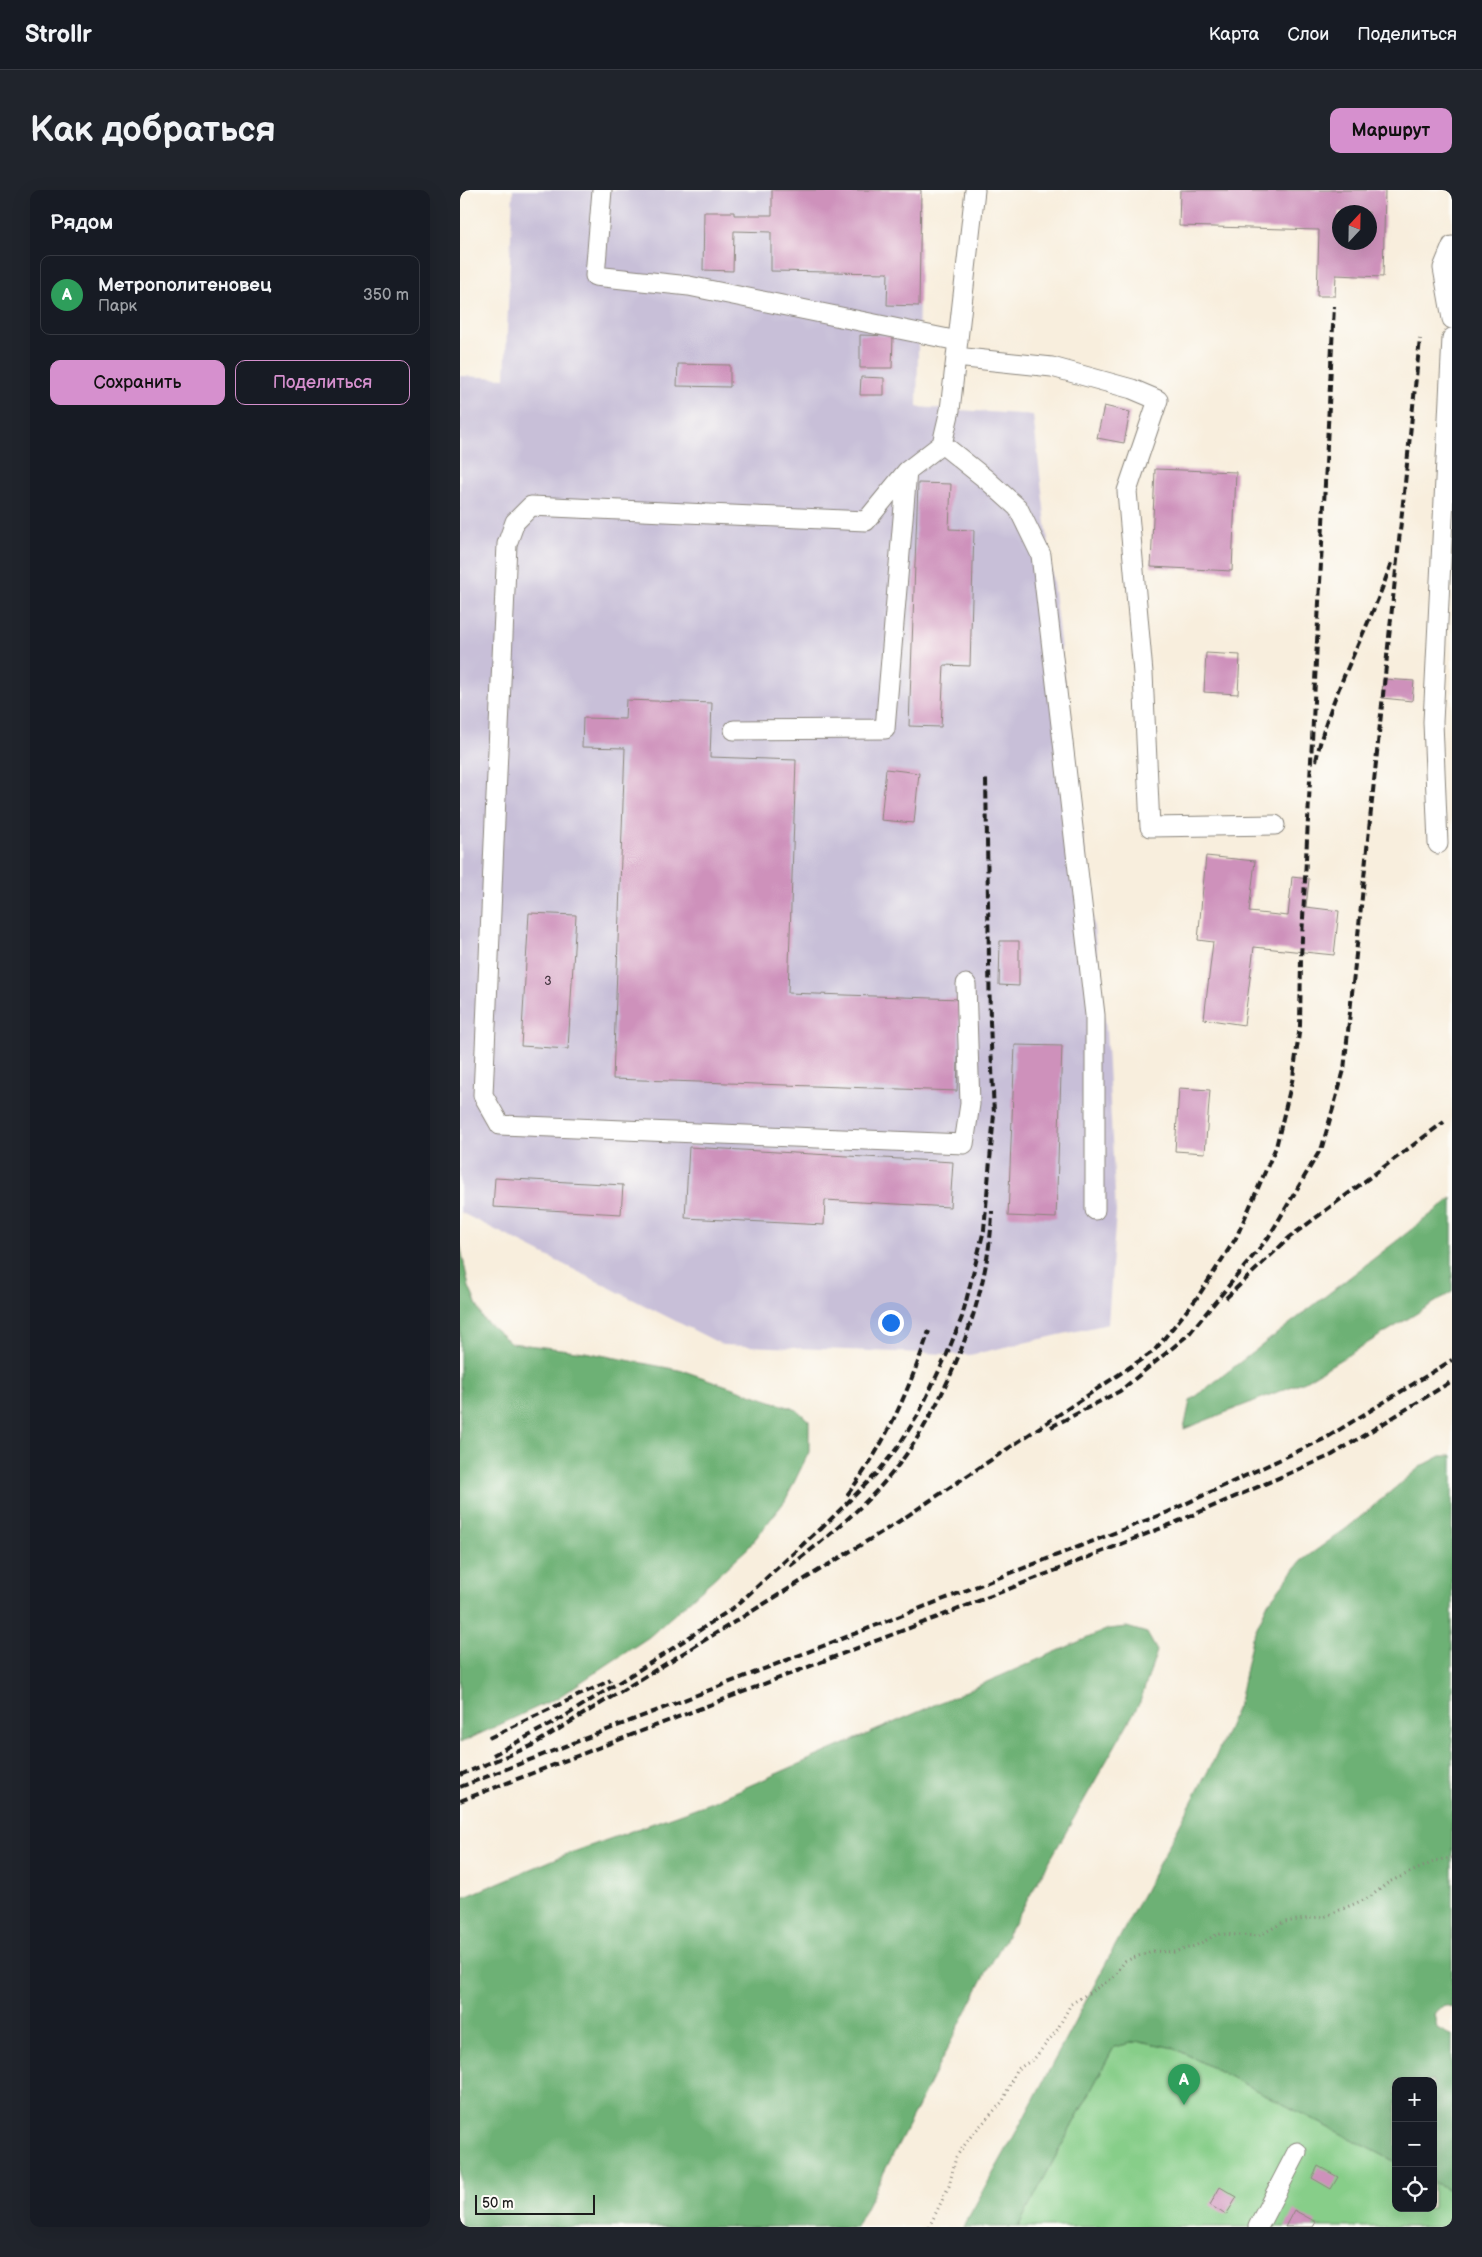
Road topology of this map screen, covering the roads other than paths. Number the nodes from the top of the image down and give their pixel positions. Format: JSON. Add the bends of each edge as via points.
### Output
{"nodes":[{"id":1,"x":602,"y":190,"type":"edge"},
{"id":2,"x":975,"y":190,"type":"edge"},
{"id":3,"x":1452,"y":246,"type":"edge"},
{"id":4,"x":1452,"y":319,"type":"edge"},
{"id":5,"x":1452,"y":338,"type":"edge"},
{"id":6,"x":957,"y":349,"type":"junction"},
{"id":7,"x":942,"y":444,"type":"junction"},
{"id":8,"x":907,"y":471,"type":"junction"},
{"id":9,"x":734,"y":730,"type":"dead end"},
{"id":10,"x":1275,"y":825,"type":"dead end"},
{"id":11,"x":1438,"y":844,"type":"dead end"},
{"id":12,"x":966,"y":984,"type":"dead end"},
{"id":13,"x":1095,"y":1210,"type":"dead end"},
{"id":14,"x":1297,"y":2152,"type":"dead end"},
{"id":15,"x":1258,"y":2227,"type":"edge"}],
"edges":[{"from":1,"to":6,"type":"lane","via":[[595,276],[689,286]]},
{"from":2,"to":6,"type":"lane"},
{"from":3,"to":4,"type":"lane","via":[[1443,268]]},
{"from":5,"to":11,"type":"lane","via":[[1433,722]]},
{"from":6,"to":7,"type":"lane","via":[[950,410]]},
{"from":6,"to":10,"type":"lane","via":[[1052,367],[1158,400],[1127,491],[1143,673],[1150,826]]},
{"from":7,"to":8,"type":"lane"},
{"from":7,"to":13,"type":"lane","via":[[1018,508],[1041,555],[1096,1015]]},
{"from":8,"to":9,"type":"lane","via":[[885,729]]},
{"from":8,"to":12,"type":"lane","via":[[866,521],[531,506],[515,522],[507,544],[483,1095],[500,1125],[964,1144],[970,1104]]},
{"from":14,"to":15,"type":"lane"}]}
